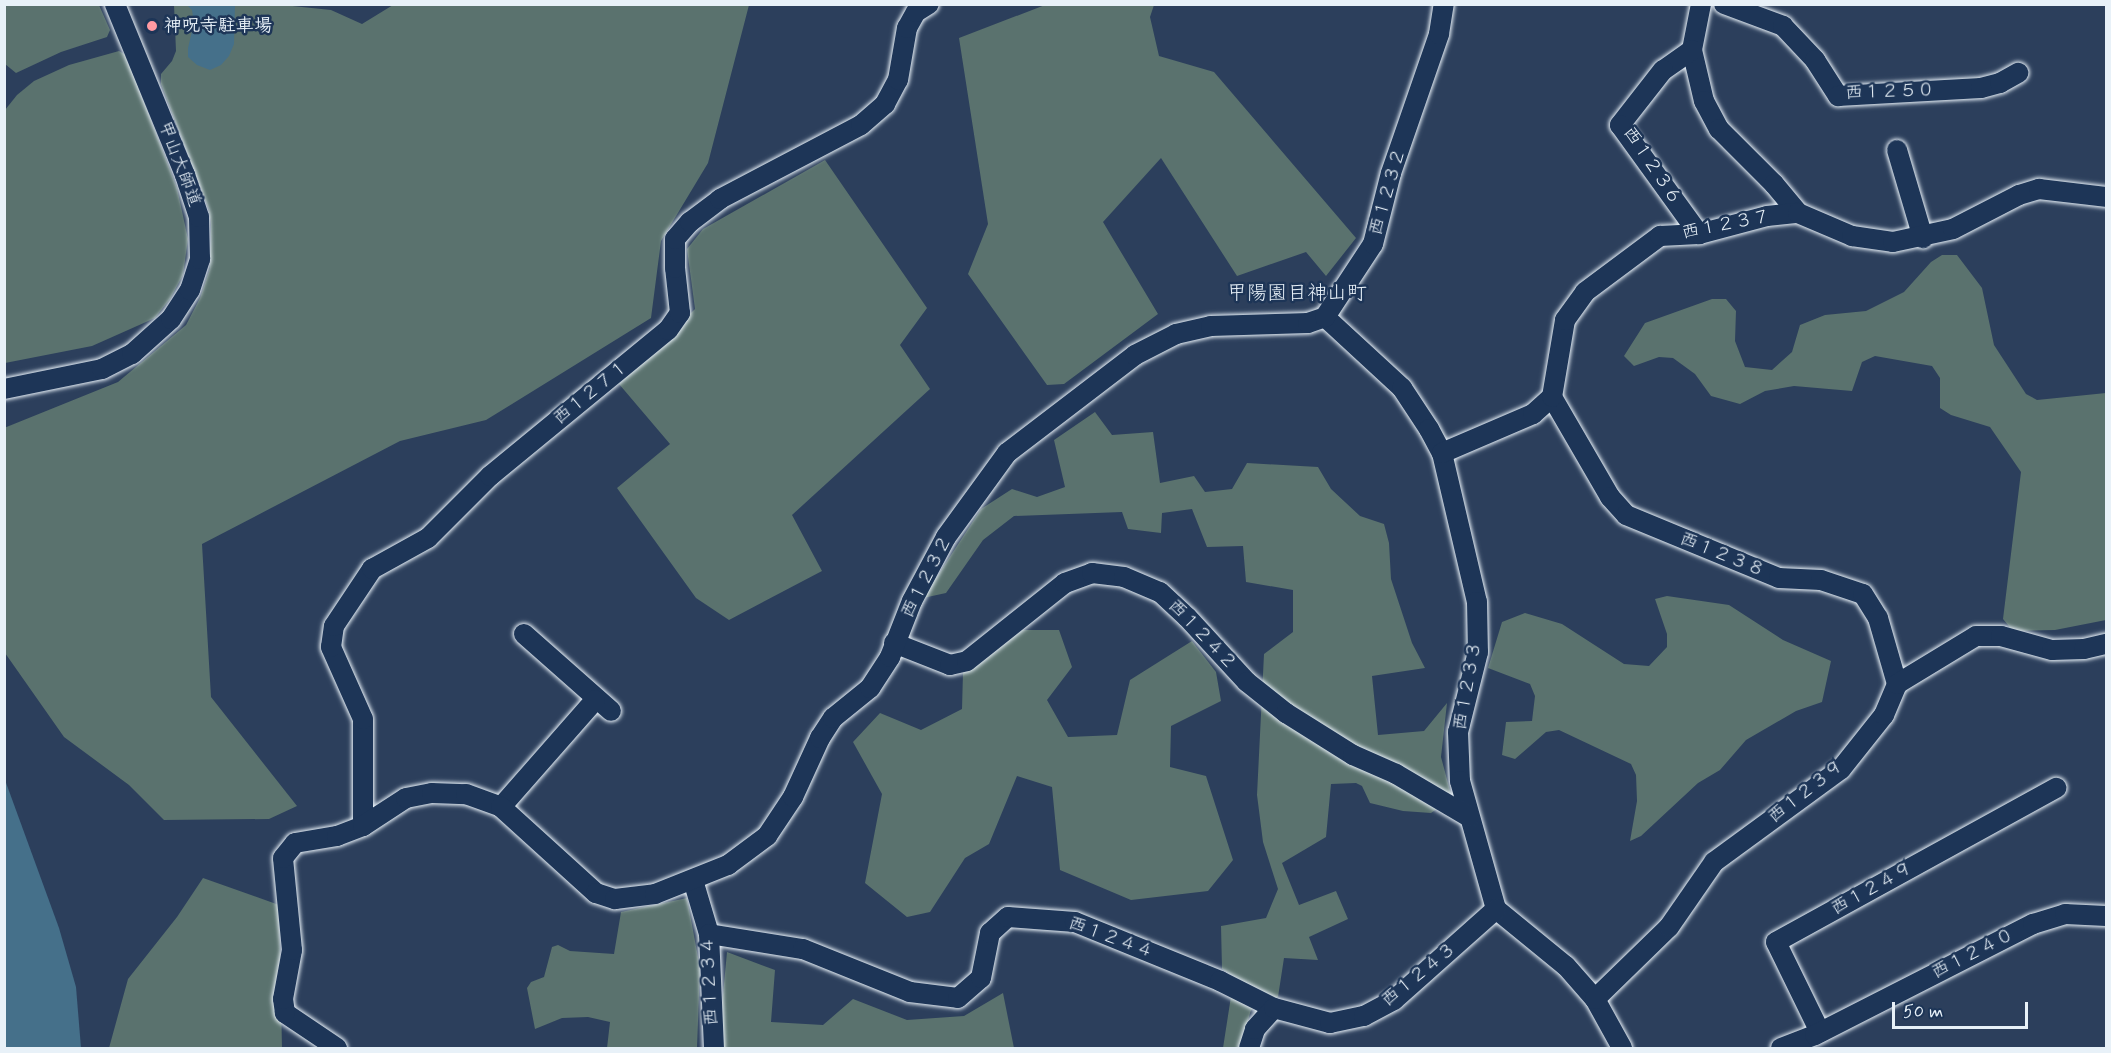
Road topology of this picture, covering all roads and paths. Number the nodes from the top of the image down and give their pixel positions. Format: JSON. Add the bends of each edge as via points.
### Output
{"nodes":[{"id":1,"x":115,"y":4,"type":"edge"},
{"id":2,"x":929,"y":4,"type":"edge"},
{"id":3,"x":1444,"y":4,"type":"edge"},
{"id":4,"x":1701,"y":4,"type":"edge"},
{"id":5,"x":1724,"y":4,"type":"edge"},
{"id":6,"x":1692,"y":50,"type":"junction"},
{"id":7,"x":2018,"y":73,"type":"dead end"},
{"id":8,"x":1897,"y":150,"type":"dead end"},
{"id":9,"x":2106,"y":197,"type":"edge"},
{"id":10,"x":1798,"y":213,"type":"junction"},
{"id":11,"x":1699,"y":234,"type":"junction"},
{"id":12,"x":1923,"y":238,"type":"junction"},
{"id":13,"x":1325,"y":317,"type":"junction"},
{"id":14,"x":4,"y":389,"type":"edge"},
{"id":15,"x":1552,"y":397,"type":"junction"},
{"id":16,"x":1442,"y":453,"type":"junction"},
{"id":17,"x":524,"y":634,"type":"dead end"},
{"id":18,"x":894,"y":643,"type":"junction"},
{"id":19,"x":2106,"y":644,"type":"edge"},
{"id":20,"x":1897,"y":684,"type":"junction"},
{"id":21,"x":2056,"y":788,"type":"dead end"},
{"id":22,"x":501,"y":807,"type":"junction"},
{"id":23,"x":1469,"y":817,"type":"junction"},
{"id":24,"x":363,"y":826,"type":"junction"},
{"id":25,"x":693,"y":880,"type":"junction"},
{"id":26,"x":1496,"y":909,"type":"junction"},
{"id":27,"x":2106,"y":916,"type":"edge"},
{"id":28,"x":709,"y":934,"type":"junction"},
{"id":29,"x":1596,"y":999,"type":"junction"},
{"id":30,"x":1274,"y":1008,"type":"junction"},
{"id":31,"x":1820,"y":1032,"type":"junction"},
{"id":32,"x":338,"y":1048,"type":"edge"},
{"id":33,"x":714,"y":1048,"type":"edge"},
{"id":34,"x":1249,"y":1048,"type":"edge"},
{"id":35,"x":1622,"y":1048,"type":"edge"},
{"id":36,"x":1781,"y":1048,"type":"edge"}],
"edges":[{"from":1,"to":14,"type":"street","name":"甲山大師道","via":[[199,217],[200,259],[190,290],[171,319],[132,354],[102,369]]},
{"from":2,"to":24,"type":"street","name":"西１２７１","via":[[916,12],[907,28],[898,80],[885,105],[861,125],[720,199],[675,239],[680,313],[668,330],[490,476],[428,538],[372,569],[334,626],[331,647],[363,719]]},
{"from":3,"to":13,"type":"street","name":"西１２３２","via":[[1373,244]]},
{"from":4,"to":6,"type":"street"},
{"from":5,"to":7,"type":"street","name":"西１２５０","via":[[1783,26],[1815,60],[1838,96],[1981,88]]},
{"from":6,"to":10,"type":"street","via":[[1704,101],[1719,129]]},
{"from":6,"to":11,"type":"street","name":"西１２３６","via":[[1663,70],[1620,125]]},
{"from":8,"to":12,"type":"street"},
{"from":9,"to":12,"type":"street","name":"西１２３７","via":[[2039,189],[1953,229]]},
{"from":10,"to":11,"type":"street","name":"西１２３７","via":[[1767,216]]},
{"from":10,"to":12,"type":"street","name":"西１２３７","via":[[1873,241]]},
{"from":11,"to":15,"type":"street","name":"西１２３７","via":[[1659,236],[1585,292],[1565,320]]},
{"from":13,"to":16,"type":"street","name":"西１２３３","via":[[1402,388]]},
{"from":13,"to":18,"type":"street","name":"西１２３２","via":[[1308,323],[1211,326],[1176,334],[1135,355],[1007,453],[946,537]]},
{"from":15,"to":16,"type":"street","via":[[1533,414]]},
{"from":15,"to":20,"type":"street","name":"西１２３８","via":[[1610,497],[1626,515],[1779,578],[1821,579],[1863,594],[1878,618]]},
{"from":16,"to":23,"type":"street","name":"西１２３３","via":[[1478,602],[1478,652],[1458,732],[1460,781]]},
{"from":17,"to":22,"type":"street","via":[[603,705]]},
{"from":18,"to":23,"type":"street","name":"西１２４２","via":[[950,665],[967,661],[1065,583],[1092,573],[1125,577],[1160,592],[1247,682],[1286,713],[1353,755],[1396,774]]},
{"from":18,"to":25,"type":"street","name":"西１２３２","via":[[890,657],[870,688],[833,718],[793,797],[767,836],[728,865]]},
{"from":19,"to":20,"type":"street","via":[[2052,650],[2001,636],[1976,636]]},
{"from":20,"to":29,"type":"street","name":"西１２３９","via":[[1884,715],[1841,769],[1714,862],[1669,927]]},
{"from":21,"to":31,"type":"street","name":"西１２４９","via":[[1776,942]]},
{"from":22,"to":24,"type":"street","name":"西１２３２","via":[[466,794],[432,793],[406,798]]},
{"from":22,"to":25,"type":"street","name":"西１２３２","via":[[596,893],[615,899],[655,894]]},
{"from":23,"to":26,"type":"street","name":"西１２３３"},
{"from":24,"to":32,"type":"street","name":"西１２３２","via":[[337,836],[295,843],[283,858],[292,950],[283,999],[285,1013]]},
{"from":25,"to":28,"type":"street","name":"西１２３４"},
{"from":26,"to":29,"type":"street","via":[[1566,966]]},
{"from":26,"to":30,"type":"street","name":"西１２４３","via":[[1394,1000],[1364,1016],[1330,1023]]},
{"from":27,"to":31,"type":"street","name":"西１２４０","via":[[2065,914],[2033,924]]},
{"from":28,"to":30,"type":"street","name":"西１２４４","via":[[803,949],[910,992],[958,998],[981,978],[990,933],[1008,917],[1076,922],[1220,981]]},
{"from":28,"to":33,"type":"street","name":"西１２３４"},
{"from":29,"to":35,"type":"street"},
{"from":30,"to":34,"type":"street","via":[[1255,1029]]},
{"from":31,"to":36,"type":"street","name":"西１２４０"}]}
